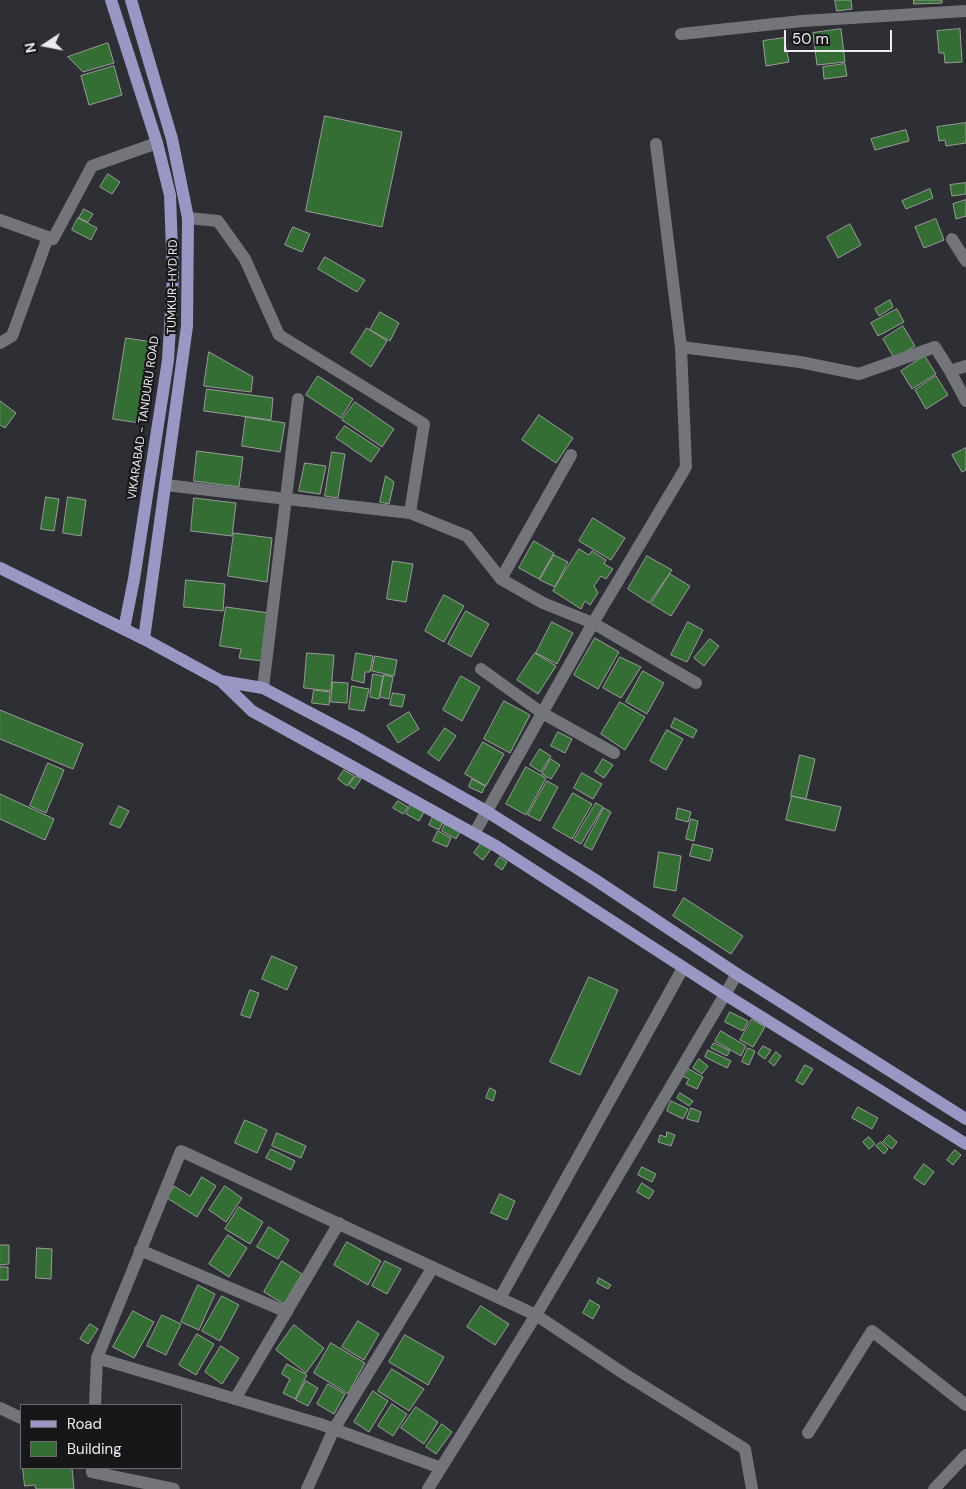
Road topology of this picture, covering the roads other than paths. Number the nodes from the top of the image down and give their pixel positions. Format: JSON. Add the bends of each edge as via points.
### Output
{"nodes":[{"id":1,"x":111,"y":0,"type":"edge"},
{"id":2,"x":131,"y":0,"type":"edge"},
{"id":3,"x":966,"y":12,"type":"edge"},
{"id":4,"x":681,"y":34,"type":"dead end"},
{"id":5,"x":157,"y":143,"type":"junction"},
{"id":6,"x":656,"y":144,"type":"dead end"},
{"id":7,"x":188,"y":218,"type":"junction"},
{"id":8,"x":0,"y":220,"type":"edge"},
{"id":9,"x":48,"y":237,"type":"junction"},
{"id":10,"x":952,"y":239,"type":"dead end"},
{"id":11,"x":966,"y":261,"type":"edge"},
{"id":12,"x":0,"y":342,"type":"edge"},
{"id":13,"x":681,"y":347,"type":"junction"},
{"id":14,"x":966,"y":366,"type":"edge"},
{"id":15,"x":950,"y":371,"type":"junction"},
{"id":16,"x":298,"y":398,"type":"dead end"},
{"id":17,"x":966,"y":401,"type":"edge"},
{"id":18,"x":571,"y":455,"type":"dead end"},
{"id":19,"x":165,"y":485,"type":"junction"},
{"id":20,"x":285,"y":499,"type":"junction"},
{"id":21,"x":410,"y":513,"type":"junction"},
{"id":22,"x":0,"y":568,"type":"edge"},
{"id":23,"x":501,"y":579,"type":"junction"},
{"id":24,"x":593,"y":623,"type":"junction"},
{"id":25,"x":124,"y":629,"type":"junction"},
{"id":26,"x":144,"y":639,"type":"junction"},
{"id":27,"x":481,"y":669,"type":"dead end"},
{"id":28,"x":221,"y":681,"type":"junction"},
{"id":29,"x":696,"y":683,"type":"dead end"},
{"id":30,"x":263,"y":688,"type":"junction"},
{"id":31,"x":542,"y":713,"type":"junction"},
{"id":32,"x":614,"y":753,"type":"dead end"},
{"id":33,"x":486,"y":811,"type":"junction"},
{"id":34,"x":474,"y":834,"type":"junction"},
{"id":35,"x":683,"y":968,"type":"junction"},
{"id":36,"x":737,"y":974,"type":"junction"},
{"id":37,"x":726,"y":995,"type":"junction"},
{"id":38,"x":966,"y":1119,"type":"edge"},
{"id":39,"x":966,"y":1144,"type":"edge"},
{"id":40,"x":339,"y":1223,"type":"junction"},
{"id":41,"x":140,"y":1250,"type":"junction"},
{"id":42,"x":433,"y":1267,"type":"junction"},
{"id":43,"x":500,"y":1298,"type":"junction"},
{"id":44,"x":287,"y":1312,"type":"junction"},
{"id":45,"x":536,"y":1315,"type":"junction"},
{"id":46,"x":96,"y":1358,"type":"junction"},
{"id":47,"x":235,"y":1399,"type":"junction"},
{"id":48,"x":95,"y":1404,"type":"edge"},
{"id":49,"x":966,"y":1405,"type":"edge"},
{"id":50,"x":0,"y":1408,"type":"edge"},
{"id":51,"x":20,"y":1418,"type":"edge"},
{"id":52,"x":334,"y":1429,"type":"junction"},
{"id":53,"x":808,"y":1433,"type":"dead end"},
{"id":54,"x":966,"y":1454,"type":"edge"},
{"id":55,"x":441,"y":1468,"type":"junction"},
{"id":56,"x":92,"y":1469,"type":"edge"},
{"id":57,"x":174,"y":1489,"type":"edge"},
{"id":58,"x":306,"y":1489,"type":"edge"},
{"id":59,"x":428,"y":1489,"type":"edge"},
{"id":60,"x":752,"y":1489,"type":"edge"},
{"id":61,"x":934,"y":1489,"type":"edge"}],
"edges":[{"from":1,"to":5,"type":"main road","name":"VIKARABAD - TANDURU ROAD"},
{"from":2,"to":7,"type":"main road","name":"TUMKUR-HYD RD","via":[[172,139]]},
{"from":3,"to":4,"type":"street","via":[[802,20]]},
{"from":5,"to":9,"type":"street","via":[[92,166],[53,239]]},
{"from":5,"to":25,"type":"main road","name":"VIKARABAD - TANDURU ROAD","via":[[170,195],[173,277],[168,360]]},
{"from":6,"to":13,"type":"street"},
{"from":7,"to":19,"type":"main road","name":"TUMKUR-HYD RD","via":[[187,326]]},
{"from":7,"to":21,"type":"street","via":[[218,221],[246,259],[279,335],[424,424]]},
{"from":8,"to":9,"type":"street"},
{"from":9,"to":12,"type":"street","via":[[12,336]]},
{"from":10,"to":11,"type":"street"},
{"from":13,"to":15,"type":"street","via":[[800,362],[860,374],[936,347]]},
{"from":13,"to":24,"type":"street","via":[[686,467]]},
{"from":14,"to":15,"type":"street"},
{"from":15,"to":17,"type":"street"},
{"from":16,"to":20,"type":"street"},
{"from":18,"to":23,"type":"street"},
{"from":19,"to":20,"type":"street"},
{"from":19,"to":26,"type":"main road","name":"TUMKUR-HYD RD"},
{"from":20,"to":21,"type":"street"},
{"from":20,"to":30,"type":"street"},
{"from":21,"to":23,"type":"street","via":[[467,536]]},
{"from":22,"to":25,"type":"main road"},
{"from":23,"to":24,"type":"street","via":[[543,603]]},
{"from":24,"to":29,"type":"street"},
{"from":24,"to":31,"type":"street"},
{"from":25,"to":26,"type":"main road"},
{"from":26,"to":28,"type":"main road"},
{"from":27,"to":31,"type":"street"},
{"from":28,"to":30,"type":"main road"},
{"from":28,"to":34,"type":"main road","via":[[252,711]]},
{"from":30,"to":33,"type":"main road"},
{"from":31,"to":32,"type":"street"},
{"from":31,"to":33,"type":"street"},
{"from":33,"to":34,"type":"street"},
{"from":33,"to":36,"type":"main road"},
{"from":34,"to":35,"type":"main road"},
{"from":35,"to":37,"type":"main road"},
{"from":35,"to":43,"type":"street"},
{"from":36,"to":37,"type":"street"},
{"from":36,"to":38,"type":"main road"},
{"from":37,"to":39,"type":"main road"},
{"from":37,"to":45,"type":"street"},
{"from":40,"to":41,"type":"street","via":[[180,1151]]},
{"from":40,"to":42,"type":"street"},
{"from":40,"to":44,"type":"street"},
{"from":41,"to":44,"type":"street"},
{"from":41,"to":46,"type":"street"},
{"from":42,"to":43,"type":"street"},
{"from":42,"to":52,"type":"street"},
{"from":43,"to":45,"type":"street"},
{"from":44,"to":47,"type":"street"},
{"from":45,"to":55,"type":"street"},
{"from":45,"to":60,"type":"street","via":[[745,1449]]},
{"from":46,"to":47,"type":"street"},
{"from":46,"to":48,"type":"street"},
{"from":47,"to":52,"type":"street"},
{"from":49,"to":53,"type":"street","via":[[872,1331]]},
{"from":50,"to":51,"type":"street"},
{"from":52,"to":55,"type":"street"},
{"from":52,"to":58,"type":"street"},
{"from":54,"to":61,"type":"street"},
{"from":55,"to":59,"type":"street"},
{"from":56,"to":57,"type":"street","via":[[92,1472]]}]}
